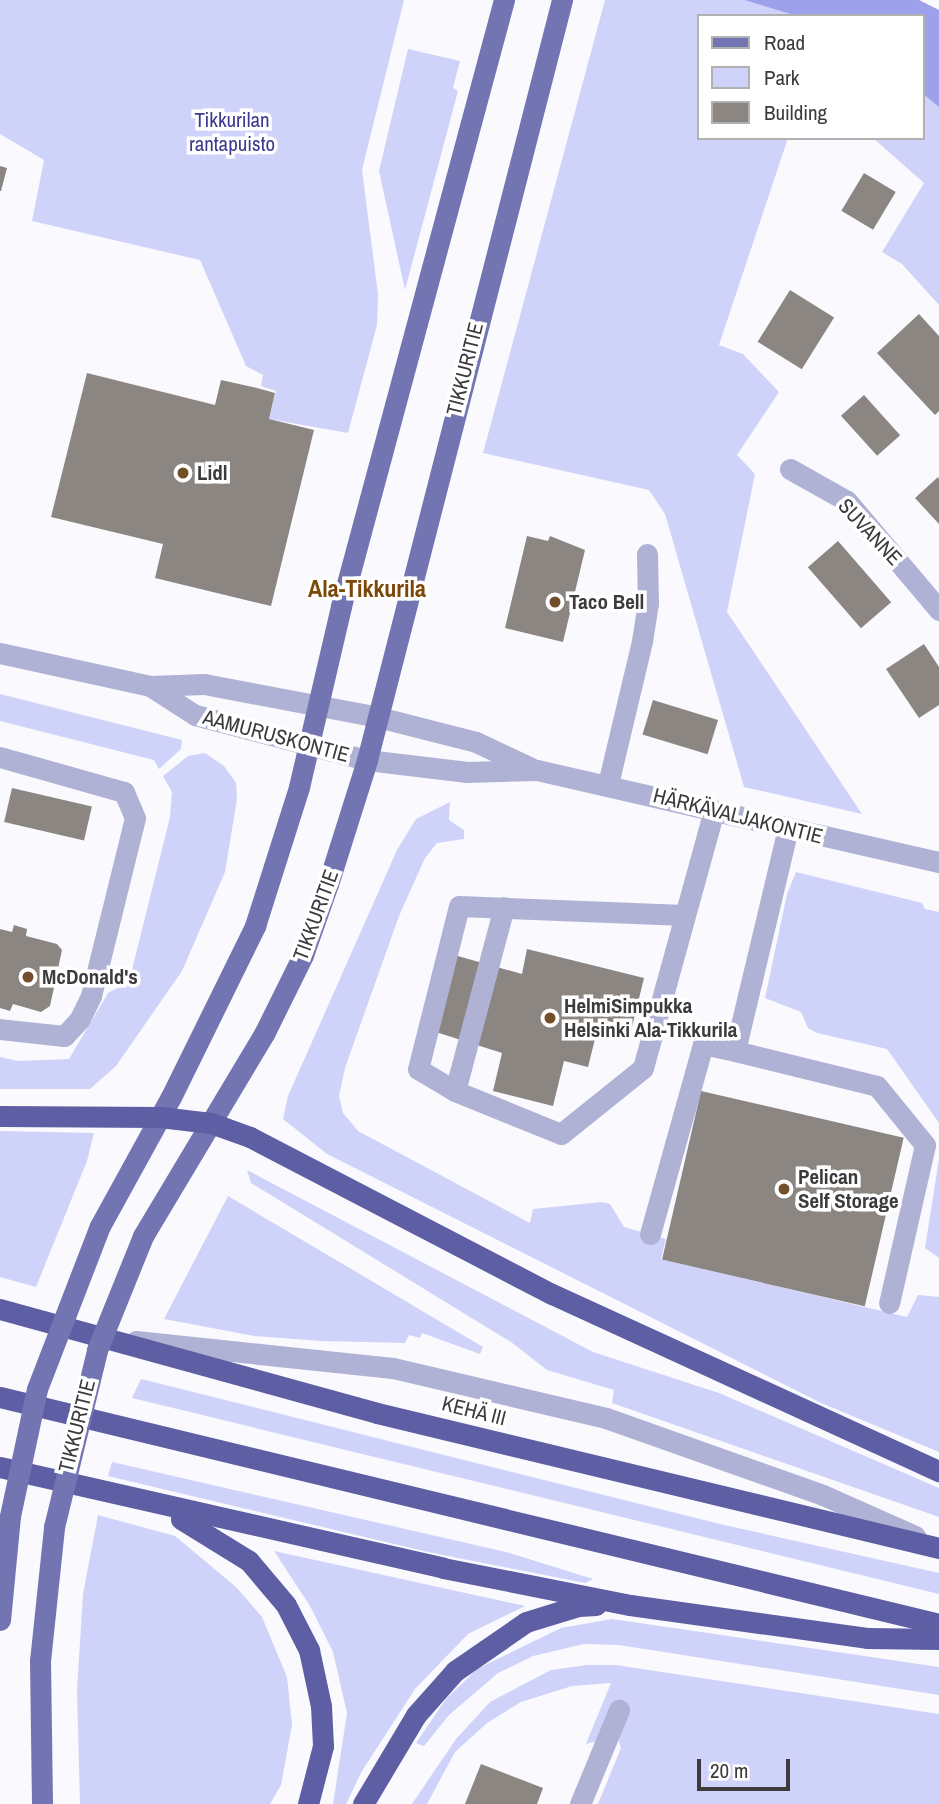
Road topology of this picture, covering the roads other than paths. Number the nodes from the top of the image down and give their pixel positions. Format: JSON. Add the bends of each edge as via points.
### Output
{"nodes":[{"id":1,"x":504,"y":2,"type":"edge"},
{"id":2,"x":560,"y":6,"type":"edge"},
{"id":3,"x":789,"y":469,"type":"dead end"},
{"id":4,"x":647,"y":554,"type":"dead end"},
{"id":5,"x":939,"y":610,"type":"edge"},
{"id":6,"x":0,"y":653,"type":"edge"},
{"id":7,"x":150,"y":686,"type":"junction"},
{"id":8,"x":318,"y":704,"type":"junction"},
{"id":9,"x":378,"y":717,"type":"junction"},
{"id":10,"x":309,"y":746,"type":"junction"},
{"id":11,"x":0,"y":757,"type":"edge"},
{"id":12,"x":368,"y":760,"type":"junction"},
{"id":13,"x":537,"y":770,"type":"junction"},
{"id":14,"x":608,"y":784,"type":"junction"},
{"id":15,"x":714,"y":810,"type":"junction"},
{"id":16,"x":788,"y":828,"type":"junction"},
{"id":17,"x":939,"y":862,"type":"edge"},
{"id":18,"x":504,"y":907,"type":"junction"},
{"id":19,"x":684,"y":915,"type":"junction"},
{"id":20,"x":0,"y":1029,"type":"edge"},
{"id":21,"x":735,"y":1051,"type":"junction"},
{"id":22,"x":455,"y":1091,"type":"junction"},
{"id":23,"x":0,"y":1116,"type":"edge"},
{"id":24,"x":160,"y":1116,"type":"junction"},
{"id":25,"x":211,"y":1123,"type":"junction"},
{"id":26,"x":650,"y":1234,"type":"dead end"},
{"id":27,"x":889,"y":1303,"type":"dead end"},
{"id":28,"x":0,"y":1309,"type":"edge"},
{"id":29,"x":115,"y":1338,"type":"junction"},
{"id":30,"x":0,"y":1397,"type":"edge"},
{"id":31,"x":0,"y":1467,"type":"edge"},
{"id":32,"x":939,"y":1471,"type":"edge"},
{"id":33,"x":144,"y":1502,"type":"junction"},
{"id":34,"x":939,"y":1548,"type":"edge"},
{"id":35,"x":630,"y":1605,"type":"junction"},
{"id":36,"x":0,"y":1620,"type":"edge"},
{"id":37,"x":939,"y":1624,"type":"edge"},
{"id":38,"x":939,"y":1639,"type":"edge"},
{"id":39,"x":619,"y":1710,"type":"dead end"},
{"id":40,"x":42,"y":1804,"type":"edge"},
{"id":41,"x":308,"y":1804,"type":"edge"},
{"id":42,"x":363,"y":1804,"type":"edge"},
{"id":43,"x":580,"y":1804,"type":"edge"}],
"edges":[{"from":1,"to":8,"type":"main road"},
{"from":2,"to":9,"type":"main road","name":"TIKKURITIE"},
{"from":3,"to":5,"type":"street","name":"SUVANNE","via":[[847,501]]},
{"from":4,"to":14,"type":"street","via":[[648,603],[642,641]]},
{"from":6,"to":7,"type":"street","name":"AAMURUSKONTIE"},
{"from":7,"to":8,"type":"street","name":"AAMURUSKONTIE","via":[[204,684]]},
{"from":7,"to":10,"type":"street","name":"AAMURUSKONTIE","via":[[195,715]]},
{"from":8,"to":9,"type":"street","name":"AAMURUSKONTIE"},
{"from":8,"to":10,"type":"main road"},
{"from":9,"to":12,"type":"main road","name":"TIKKURITIE"},
{"from":9,"to":13,"type":"street","name":"HÄRKÄVALJAKONTIE","via":[[475,742]]},
{"from":10,"to":12,"type":"street","name":"AAMURUSKONTIE"},
{"from":10,"to":24,"type":"main road","via":[[255,926]]},
{"from":11,"to":20,"type":"street","via":[[124,792],[135,818],[91,996],[80,1019],[64,1036]]},
{"from":12,"to":13,"type":"street","name":"HÄRKÄVALJAKONTIE","via":[[467,772]]},
{"from":12,"to":25,"type":"main road","name":"TIKKURITIE","via":[[303,955]]},
{"from":13,"to":14,"type":"street","name":"HÄRKÄVALJAKONTIE"},
{"from":14,"to":15,"type":"street","name":"HÄRKÄVALJAKONTIE"},
{"from":15,"to":16,"type":"street","name":"HÄRKÄVALJAKONTIE"},
{"from":15,"to":19,"type":"street"},
{"from":16,"to":17,"type":"street","name":"HÄRKÄVALJAKONTIE"},
{"from":16,"to":21,"type":"street"},
{"from":18,"to":19,"type":"street"},
{"from":18,"to":22,"type":"street"},
{"from":18,"to":22,"type":"street","via":[[459,906],[418,1069]]},
{"from":19,"to":22,"type":"street","via":[[643,1068],[561,1134]]},
{"from":21,"to":26,"type":"street","via":[[704,1044]]},
{"from":21,"to":27,"type":"street","via":[[877,1086],[925,1145]]},
{"from":23,"to":24,"type":"highway"},
{"from":24,"to":25,"type":"highway"},
{"from":24,"to":36,"type":"main road","bridge":true,"via":[[100,1226],[37,1389],[10,1516]]},
{"from":25,"to":32,"type":"highway","via":[[250,1137],[576,1306]]},
{"from":25,"to":40,"type":"main road","name":"TIKKURITIE","bridge":true,"via":[[143,1236],[97,1350],[54,1527],[40,1661]]},
{"from":28,"to":29,"type":"highway","name":"KEHÄ III"},
{"from":29,"to":34,"type":"highway","name":"KEHÄ III","via":[[377,1413]]},
{"from":29,"to":34,"type":"street","via":[[393,1368],[606,1418],[823,1496]]},
{"from":30,"to":37,"type":"highway"},
{"from":31,"to":33,"type":"highway"},
{"from":33,"to":35,"type":"highway"},
{"from":33,"to":41,"type":"highway","via":[[203,1529],[249,1560],[286,1605],[309,1650],[321,1706],[323,1746]]},
{"from":35,"to":38,"type":"highway","via":[[867,1638]]},
{"from":35,"to":42,"type":"highway","via":[[578,1606],[526,1622],[484,1649],[455,1671],[416,1715]]},
{"from":39,"to":43,"type":"street"}]}
